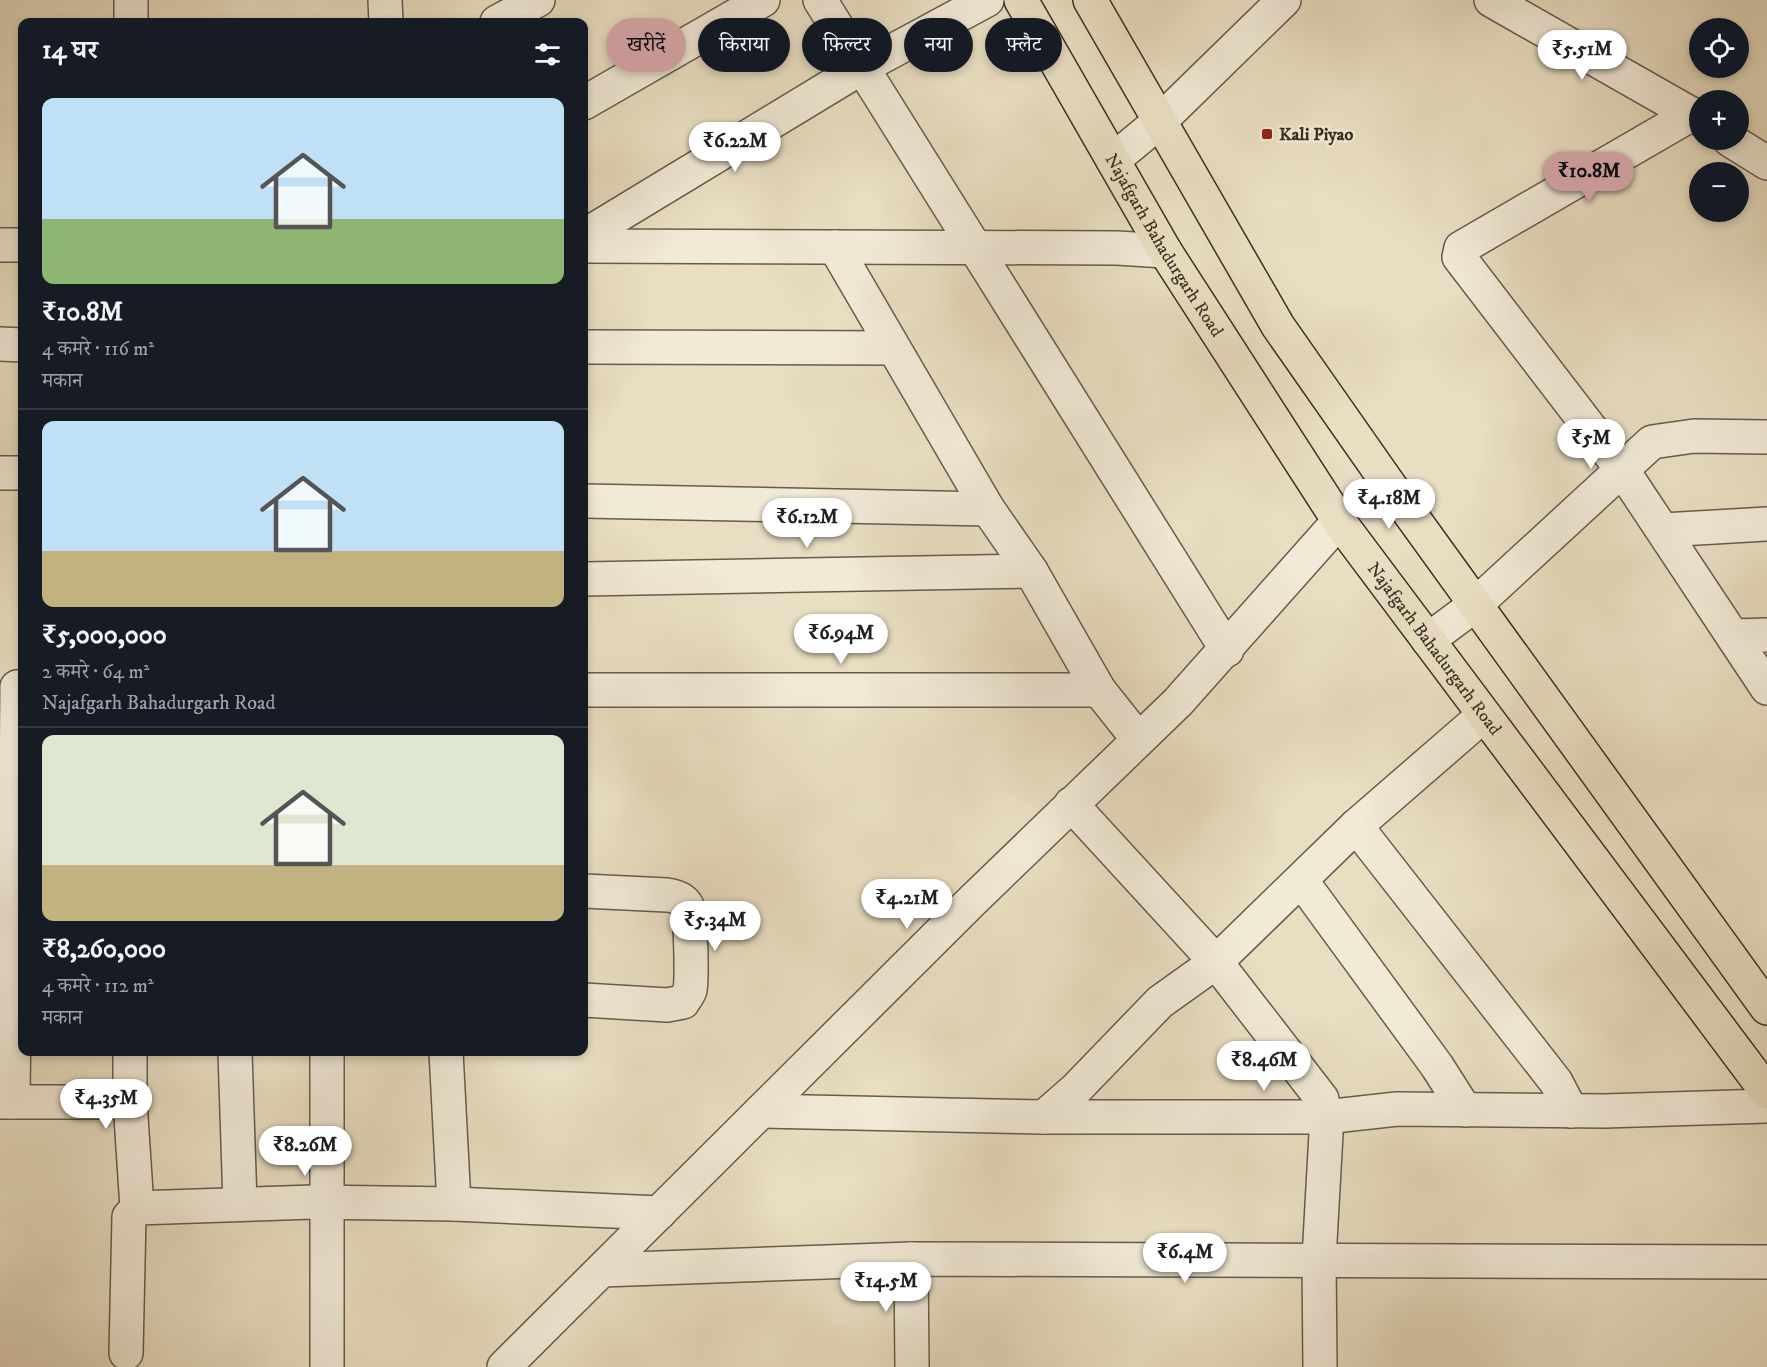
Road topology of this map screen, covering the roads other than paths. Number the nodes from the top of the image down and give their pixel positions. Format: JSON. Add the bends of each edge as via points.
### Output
{"nodes":[{"id":1,"x":131,"y":0,"type":"edge"},
{"id":2,"x":385,"y":0,"type":"edge"},
{"id":3,"x":538,"y":0,"type":"edge"},
{"id":4,"x":763,"y":0,"type":"edge"},
{"id":5,"x":820,"y":0,"type":"edge"},
{"id":6,"x":987,"y":0,"type":"edge"},
{"id":7,"x":1021,"y":0,"type":"edge"},
{"id":8,"x":1090,"y":0,"type":"edge"},
{"id":9,"x":1284,"y":0,"type":"edge"},
{"id":10,"x":1491,"y":0,"type":"edge"},
{"id":11,"x":131,"y":18,"type":"edge"},
{"id":12,"x":386,"y":18,"type":"edge"},
{"id":13,"x":504,"y":18,"type":"edge"},
{"id":14,"x":831,"y":18,"type":"edge"},
{"id":15,"x":892,"y":51,"type":"edge"},
{"id":16,"x":854,"y":72,"type":"edge"},
{"id":17,"x":863,"y":72,"type":"edge"},
{"id":18,"x":588,"y":101,"type":"edge"},
{"id":19,"x":1689,"y":113,"type":"edge"},
{"id":20,"x":1689,"y":121,"type":"edge"},
{"id":21,"x":1160,"y":122,"type":"junction"},
{"id":22,"x":1745,"y":150,"type":"edge"},
{"id":23,"x":1113,"y":160,"type":"junction"},
{"id":24,"x":1767,"y":164,"type":"edge"},
{"id":25,"x":588,"y":234,"type":"edge"},
{"id":26,"x":0,"y":245,"type":"edge"},
{"id":27,"x":18,"y":245,"type":"edge"},
{"id":28,"x":588,"y":246,"type":"edge"},
{"id":29,"x":835,"y":247,"type":"junction"},
{"id":30,"x":973,"y":248,"type":"junction"},
{"id":31,"x":1165,"y":251,"type":"junction"},
{"id":32,"x":0,"y":345,"type":"edge"},
{"id":33,"x":18,"y":345,"type":"edge"},
{"id":34,"x":588,"y":348,"type":"edge"},
{"id":35,"x":893,"y":348,"type":"junction"},
{"id":36,"x":1767,"y":436,"type":"edge"},
{"id":37,"x":1623,"y":471,"type":"junction"},
{"id":38,"x":18,"y":472,"type":"edge"},
{"id":39,"x":0,"y":473,"type":"edge"},
{"id":40,"x":588,"y":501,"type":"edge"},
{"id":41,"x":988,"y":509,"type":"junction"},
{"id":42,"x":1339,"y":521,"type":"junction"},
{"id":43,"x":1767,"y":524,"type":"edge"},
{"id":44,"x":1663,"y":530,"type":"junction"},
{"id":45,"x":1031,"y":571,"type":"junction"},
{"id":46,"x":588,"y":579,"type":"edge"},
{"id":47,"x":1475,"y":605,"type":"junction"},
{"id":48,"x":1767,"y":635,"type":"edge"},
{"id":49,"x":1733,"y":636,"type":"junction"},
{"id":50,"x":1428,"y":640,"type":"junction"},
{"id":51,"x":1227,"y":650,"type":"junction"},
{"id":52,"x":13,"y":687,"type":"edge"},
{"id":53,"x":1767,"y":688,"type":"edge"},
{"id":54,"x":588,"y":690,"type":"edge"},
{"id":55,"x":1099,"y":690,"type":"junction"},
{"id":56,"x":1484,"y":715,"type":"junction"},
{"id":57,"x":1138,"y":739,"type":"junction"},
{"id":58,"x":1071,"y":804,"type":"junction"},
{"id":59,"x":1356,"y":826,"type":"junction"},
{"id":60,"x":1301,"y":880,"type":"junction"},
{"id":61,"x":588,"y":891,"type":"edge"},
{"id":62,"x":1216,"y":962,"type":"junction"},
{"id":63,"x":588,"y":1000,"type":"edge"},
{"id":64,"x":1767,"y":1008,"type":"edge"},
{"id":65,"x":130,"y":1056,"type":"edge"},
{"id":66,"x":235,"y":1056,"type":"edge"},
{"id":67,"x":327,"y":1056,"type":"edge"},
{"id":68,"x":446,"y":1056,"type":"edge"},
{"id":69,"x":1767,"y":1092,"type":"edge"},
{"id":70,"x":7,"y":1102,"type":"edge"},
{"id":71,"x":130,"y":1102,"type":"junction"},
{"id":72,"x":1767,"y":1106,"type":"edge"},
{"id":73,"x":1465,"y":1110,"type":"junction"},
{"id":74,"x":761,"y":1111,"type":"junction"},
{"id":75,"x":1571,"y":1111,"type":"junction"},
{"id":76,"x":1044,"y":1117,"type":"junction"},
{"id":77,"x":1325,"y":1117,"type":"junction"},
{"id":78,"x":328,"y":1202,"type":"junction"},
{"id":79,"x":240,"y":1204,"type":"junction"},
{"id":80,"x":454,"y":1204,"type":"junction"},
{"id":81,"x":137,"y":1208,"type":"junction"},
{"id":82,"x":659,"y":1213,"type":"junction"},
{"id":83,"x":911,"y":1259,"type":"junction"},
{"id":84,"x":1319,"y":1259,"type":"junction"},
{"id":85,"x":1767,"y":1262,"type":"edge"},
{"id":86,"x":602,"y":1270,"type":"junction"},
{"id":87,"x":126,"y":1353,"type":"dead end"},
{"id":88,"x":327,"y":1367,"type":"edge"},
{"id":89,"x":504,"y":1367,"type":"edge"},
{"id":90,"x":912,"y":1367,"type":"edge"},
{"id":91,"x":1320,"y":1367,"type":"edge"}],
"edges":[{"from":1,"to":11,"type":"street"},
{"from":2,"to":12,"type":"street"},
{"from":3,"to":13,"type":"street"},
{"from":4,"to":18,"type":"street"},
{"from":5,"to":14,"type":"street"},
{"from":6,"to":15,"type":"street"},
{"from":7,"to":23,"type":"main road","name":"Najafgarh Bahadurgarh Road"},
{"from":8,"to":21,"type":"main road"},
{"from":9,"to":21,"type":"street"},
{"from":10,"to":19,"type":"street"},
{"from":16,"to":25,"type":"street"},
{"from":17,"to":30,"type":"street"},
{"from":20,"to":37,"type":"street","via":[[1461,248],[1459,257]]},
{"from":21,"to":23,"type":"street"},
{"from":21,"to":47,"type":"main road","via":[[1278,326]]},
{"from":22,"to":24,"type":"street"},
{"from":23,"to":31,"type":"main road","name":"Najafgarh Bahadurgarh Road"},
{"from":26,"to":27,"type":"street"},
{"from":28,"to":29,"type":"street"},
{"from":29,"to":30,"type":"street"},
{"from":29,"to":35,"type":"street"},
{"from":30,"to":31,"type":"street"},
{"from":30,"to":51,"type":"street"},
{"from":31,"to":42,"type":"main road","name":"Najafgarh Bahadurgarh Road"},
{"from":32,"to":33,"type":"street"},
{"from":34,"to":35,"type":"street"},
{"from":35,"to":41,"type":"street"},
{"from":36,"to":37,"type":"street","via":[[1673,437],[1652,442]]},
{"from":37,"to":44,"type":"street"},
{"from":37,"to":47,"type":"street"},
{"from":38,"to":39,"type":"street"},
{"from":40,"to":41,"type":"street"},
{"from":41,"to":45,"type":"street"},
{"from":42,"to":50,"type":"main road","name":"Najafgarh Bahadurgarh Road"},
{"from":42,"to":51,"type":"street"},
{"from":43,"to":44,"type":"street"},
{"from":44,"to":49,"type":"street"},
{"from":45,"to":46,"type":"street"},
{"from":45,"to":55,"type":"street"},
{"from":47,"to":50,"type":"street"},
{"from":47,"to":64,"type":"main road"},
{"from":48,"to":49,"type":"street"},
{"from":49,"to":53,"type":"street"},
{"from":50,"to":56,"type":"main road","name":"Najafgarh Bahadurgarh Road"},
{"from":51,"to":57,"type":"street"},
{"from":52,"to":70,"type":"street"},
{"from":54,"to":55,"type":"street"},
{"from":55,"to":57,"type":"street"},
{"from":56,"to":59,"type":"street"},
{"from":56,"to":69,"type":"main road","name":"Najafgarh Bahadurgarh Road"},
{"from":57,"to":58,"type":"street"},
{"from":58,"to":62,"type":"street"},
{"from":58,"to":74,"type":"street"},
{"from":59,"to":60,"type":"street"},
{"from":59,"to":75,"type":"street","via":[[1556,1082]]},
{"from":60,"to":62,"type":"street"},
{"from":60,"to":73,"type":"street"},
{"from":61,"to":63,"type":"street","via":[[679,897],[689,916],[690,992],[682,1002],[667,1005]]},
{"from":62,"to":76,"type":"street","via":[[1160,1002]]},
{"from":62,"to":77,"type":"street","via":[[1322,1099]]},
{"from":65,"to":71,"type":"street"},
{"from":66,"to":79,"type":"street"},
{"from":67,"to":78,"type":"street"},
{"from":68,"to":80,"type":"street"},
{"from":70,"to":71,"type":"street"},
{"from":71,"to":81,"type":"street"},
{"from":72,"to":75,"type":"street"},
{"from":73,"to":75,"type":"street"},
{"from":73,"to":77,"type":"street","via":[[1397,1109]]},
{"from":74,"to":76,"type":"street"},
{"from":74,"to":82,"type":"street"},
{"from":76,"to":77,"type":"street"},
{"from":77,"to":84,"type":"street"},
{"from":78,"to":79,"type":"street"},
{"from":78,"to":80,"type":"street"},
{"from":78,"to":88,"type":"street"},
{"from":79,"to":81,"type":"street"},
{"from":80,"to":82,"type":"street"},
{"from":81,"to":87,"type":"street","via":[[129,1217]]},
{"from":82,"to":86,"type":"street"},
{"from":83,"to":84,"type":"street"},
{"from":83,"to":86,"type":"street"},
{"from":83,"to":90,"type":"street"},
{"from":84,"to":85,"type":"street"},
{"from":84,"to":91,"type":"street"},
{"from":86,"to":89,"type":"street"}]}
